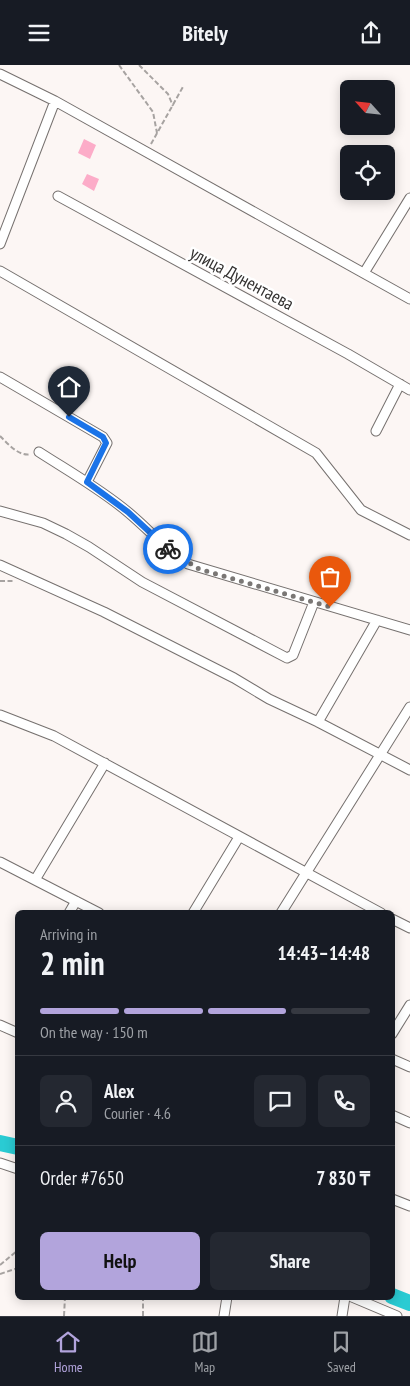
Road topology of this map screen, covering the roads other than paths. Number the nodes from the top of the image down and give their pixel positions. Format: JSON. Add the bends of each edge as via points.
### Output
{"nodes":[{"id":1,"x":0,"y":74,"type":"edge"},
{"id":2,"x":54,"y":101,"type":"junction"},
{"id":3,"x":58,"y":196,"type":"dead end"},
{"id":4,"x":410,"y":199,"type":"edge"},
{"id":5,"x":0,"y":244,"type":"edge"},
{"id":6,"x":0,"y":271,"type":"edge"},
{"id":7,"x":364,"y":273,"type":"junction"},
{"id":8,"x":410,"y":299,"type":"edge"},
{"id":9,"x":0,"y":377,"type":"edge"},
{"id":10,"x":400,"y":385,"type":"junction"},
{"id":11,"x":410,"y":390,"type":"edge"},
{"id":12,"x":376,"y":431,"type":"dead end"},
{"id":13,"x":39,"y":452,"type":"road end"},
{"id":14,"x":87,"y":482,"type":"junction"},
{"id":15,"x":0,"y":511,"type":"edge"},
{"id":16,"x":410,"y":535,"type":"edge"},
{"id":17,"x":0,"y":565,"type":"edge"},
{"id":18,"x":314,"y":602,"type":"junction"},
{"id":19,"x":377,"y":620,"type":"junction"},
{"id":20,"x":410,"y":630,"type":"edge"},
{"id":21,"x":410,"y":707,"type":"edge"},
{"id":22,"x":0,"y":715,"type":"edge"},
{"id":23,"x":318,"y":722,"type":"junction"},
{"id":24,"x":381,"y":755,"type":"junction"},
{"id":25,"x":105,"y":763,"type":"junction"},
{"id":26,"x":410,"y":770,"type":"edge"},
{"id":27,"x":239,"y":837,"type":"junction"},
{"id":28,"x":0,"y":862,"type":"edge"},
{"id":29,"x":306,"y":873,"type":"junction"},
{"id":30,"x":35,"y":880,"type":"junction"},
{"id":31,"x":76,"y":901,"type":"junction"},
{"id":32,"x":72,"y":910,"type":"edge"},
{"id":33,"x":93,"y":910,"type":"edge"},
{"id":34,"x":195,"y":910,"type":"edge"},
{"id":35,"x":283,"y":910,"type":"edge"},
{"id":36,"x":374,"y":910,"type":"edge"},
{"id":37,"x":395,"y":920,"type":"edge"},
{"id":38,"x":410,"y":928,"type":"edge"},
{"id":39,"x":410,"y":1005,"type":"edge"},
{"id":40,"x":0,"y":1025,"type":"edge"},
{"id":41,"x":395,"y":1029,"type":"edge"},
{"id":42,"x":15,"y":1032,"type":"edge"},
{"id":43,"x":395,"y":1060,"type":"edge"},
{"id":44,"x":410,"y":1067,"type":"edge"},
{"id":45,"x":395,"y":1116,"type":"edge"},
{"id":46,"x":410,"y":1123,"type":"edge"},
{"id":47,"x":0,"y":1163,"type":"edge"},
{"id":48,"x":15,"y":1168,"type":"edge"},
{"id":49,"x":395,"y":1200,"type":"edge"},
{"id":50,"x":410,"y":1207,"type":"edge"},
{"id":51,"x":227,"y":1300,"type":"edge"},
{"id":52,"x":345,"y":1300,"type":"edge"},
{"id":53,"x":359,"y":1300,"type":"edge"},
{"id":54,"x":224,"y":1316,"type":"edge"},
{"id":55,"x":342,"y":1316,"type":"edge"},
{"id":56,"x":397,"y":1316,"type":"edge"}],
"edges":[{"from":1,"to":2,"type":"street"},
{"from":2,"to":5,"type":"street"},
{"from":2,"to":7,"type":"street"},
{"from":3,"to":10,"type":"street","name":"улица Дунентаева"},
{"from":4,"to":7,"type":"street"},
{"from":6,"to":16,"type":"street","via":[[316,453],[361,510]]},
{"from":7,"to":8,"type":"street"},
{"from":9,"to":14,"type":"street","via":[[103,437],[106,443]]},
{"from":10,"to":11,"type":"street","name":"улица Дунентаева"},
{"from":10,"to":12,"type":"street"},
{"from":13,"to":14,"type":"street"},
{"from":14,"to":18,"type":"street","via":[[128,512],[188,564]]},
{"from":15,"to":18,"type":"street","via":[[43,523],[66,534],[142,582],[286,658],[293,655]]},
{"from":17,"to":23,"type":"street","via":[[104,611]]},
{"from":18,"to":19,"type":"street"},
{"from":19,"to":20,"type":"street"},
{"from":19,"to":23,"type":"street"},
{"from":21,"to":24,"type":"street"},
{"from":22,"to":25,"type":"street","via":[[54,735]]},
{"from":23,"to":24,"type":"street"},
{"from":24,"to":26,"type":"street"},
{"from":24,"to":29,"type":"street"},
{"from":25,"to":27,"type":"street"},
{"from":25,"to":30,"type":"street"},
{"from":27,"to":29,"type":"street"},
{"from":27,"to":34,"type":"street"},
{"from":28,"to":30,"type":"street"},
{"from":29,"to":35,"type":"street"},
{"from":29,"to":36,"type":"street"},
{"from":30,"to":31,"type":"street"},
{"from":31,"to":32,"type":"street"},
{"from":31,"to":33,"type":"street"},
{"from":37,"to":38,"type":"street"},
{"from":39,"to":41,"type":"street"},
{"from":40,"to":42,"type":"street"},
{"from":43,"to":44,"type":"street"},
{"from":45,"to":46,"type":"street"},
{"from":47,"to":48,"type":"street"},
{"from":49,"to":50,"type":"street"},
{"from":51,"to":54,"type":"street"},
{"from":52,"to":55,"type":"street"},
{"from":53,"to":56,"type":"street"}]}
